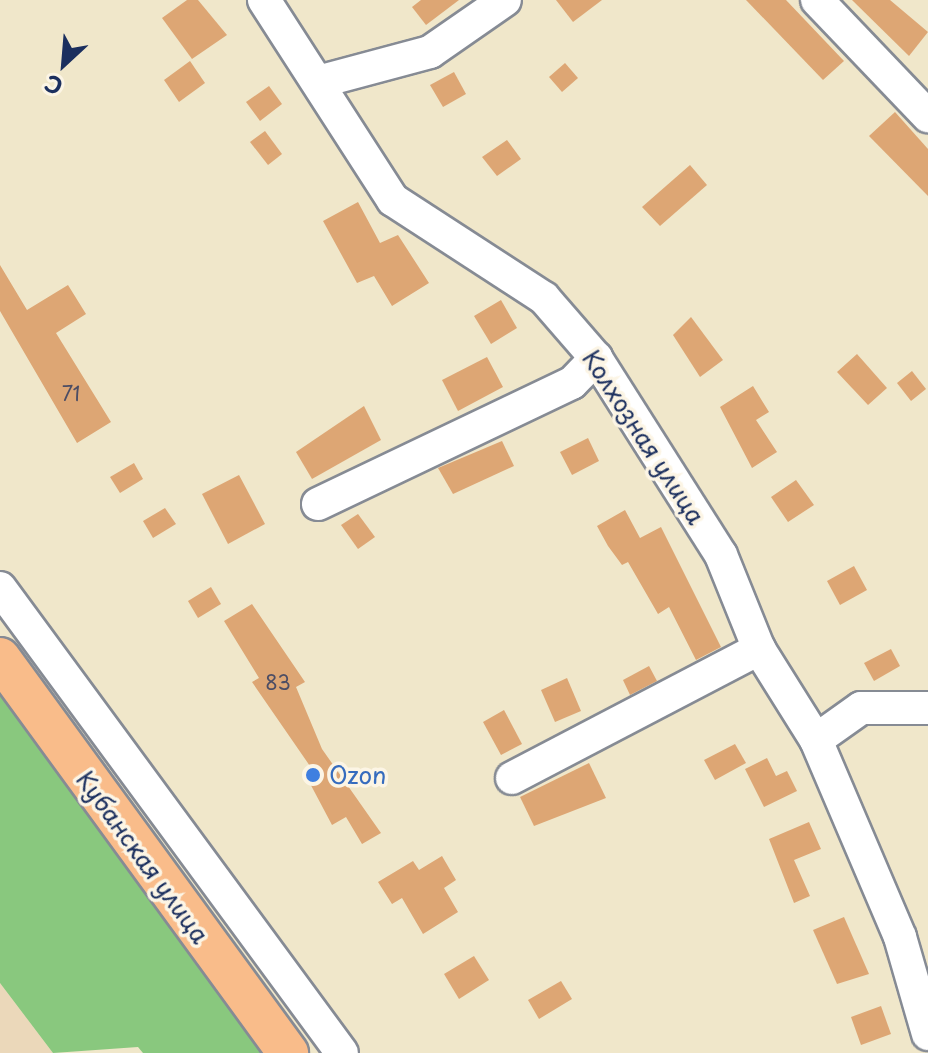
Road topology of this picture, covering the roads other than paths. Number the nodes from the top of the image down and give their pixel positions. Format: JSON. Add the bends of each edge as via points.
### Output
{"nodes":[{"id":1,"x":264,"y":0,"type":"edge"},
{"id":2,"x":505,"y":0,"type":"edge"},
{"id":3,"x":817,"y":0,"type":"edge"},
{"id":4,"x":318,"y":82,"type":"junction"},
{"id":5,"x":928,"y":116,"type":"edge"},
{"id":6,"x":596,"y":358,"type":"junction"},
{"id":7,"x":318,"y":504,"type":"dead end"},
{"id":8,"x":0,"y":588,"type":"edge"},
{"id":9,"x":759,"y":649,"type":"junction"},
{"id":10,"x":0,"y":658,"type":"edge"},
{"id":11,"x":928,"y":708,"type":"edge"},
{"id":12,"x":816,"y":740,"type":"junction"},
{"id":13,"x":512,"y":778,"type":"dead end"},
{"id":14,"x":928,"y":1034,"type":"edge"},
{"id":15,"x":288,"y":1053,"type":"edge"},
{"id":16,"x":342,"y":1053,"type":"edge"}],
"edges":[{"from":1,"to":4,"type":"street","name":"Колхозная улица"},
{"from":2,"to":4,"type":"street","via":[[430,52]]},
{"from":3,"to":5,"type":"street"},
{"from":4,"to":6,"type":"street","name":"Колхозная улица","via":[[393,200],[544,298]]},
{"from":6,"to":7,"type":"street","via":[[572,383]]},
{"from":6,"to":9,"type":"street","name":"Колхозная улица","via":[[721,555]]},
{"from":8,"to":16,"type":"street"},
{"from":9,"to":12,"type":"street","name":"Колхозная улица"},
{"from":9,"to":13,"type":"street"},
{"from":10,"to":15,"type":"main road","name":"Кубанская улица"},
{"from":11,"to":12,"type":"street","via":[[861,708]]},
{"from":12,"to":14,"type":"street","name":"Колхозная улица","via":[[900,937]]}]}
